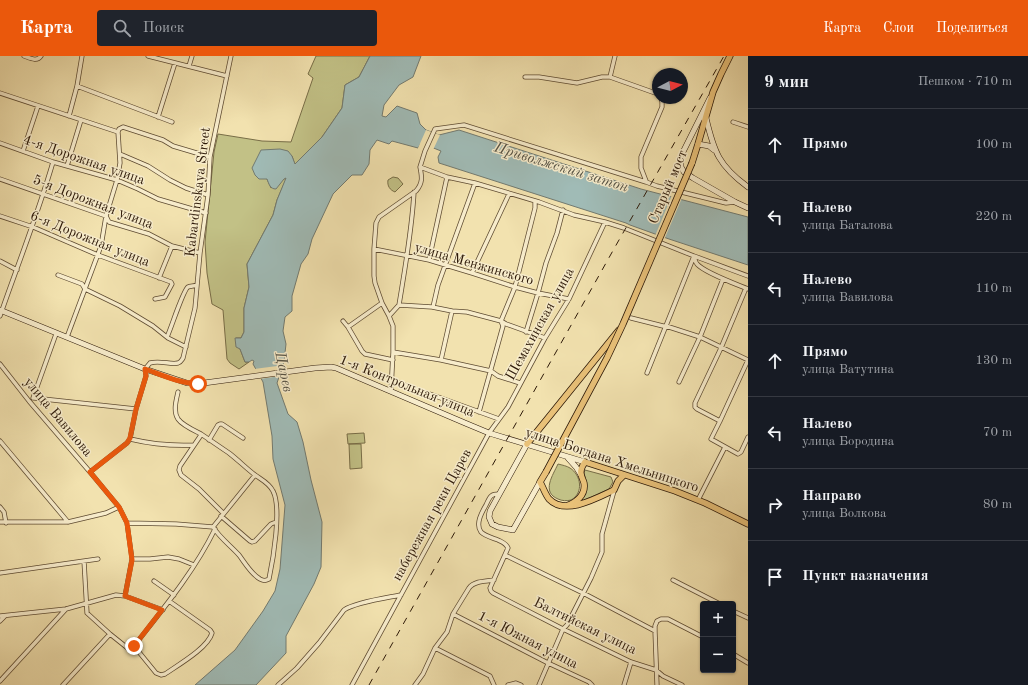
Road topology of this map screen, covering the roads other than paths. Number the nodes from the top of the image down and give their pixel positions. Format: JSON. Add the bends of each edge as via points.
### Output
{"nodes":[{"id":1,"x":24,"y":56,"type":"edge"},
{"id":2,"x":41,"y":56,"type":"edge"},
{"id":3,"x":82,"y":56,"type":"edge"},
{"id":4,"x":148,"y":56,"type":"edge"},
{"id":5,"x":192,"y":56,"type":"edge"},
{"id":6,"x":231,"y":56,"type":"edge"},
{"id":7,"x":616,"y":56,"type":"edge"},
{"id":8,"x":730,"y":56,"type":"edge"},
{"id":9,"x":175,"y":63,"type":"junction"},
{"id":10,"x":189,"y":66,"type":"junction"},
{"id":11,"x":227,"y":76,"type":"junction"},
{"id":12,"x":610,"y":76,"type":"junction"},
{"id":13,"x":525,"y":77,"type":"dead end"},
{"id":14,"x":76,"y":86,"type":"junction"},
{"id":15,"x":652,"y":92,"type":"edge"},
{"id":16,"x":0,"y":94,"type":"edge"},
{"id":17,"x":662,"y":104,"type":"edge"},
{"id":18,"x":38,"y":106,"type":"junction"},
{"id":19,"x":69,"y":116,"type":"junction"},
{"id":20,"x":158,"y":117,"type":"junction"},
{"id":21,"x":703,"y":118,"type":"junction"},
{"id":22,"x":81,"y":120,"type":"junction"},
{"id":23,"x":172,"y":122,"type":"dead end"},
{"id":24,"x":733,"y":122,"type":"dead end"},
{"id":25,"x":748,"y":127,"type":"edge"},
{"id":26,"x":118,"y":132,"type":"junction"},
{"id":27,"x":0,"y":143,"type":"edge"},
{"id":28,"x":698,"y":144,"type":"junction"},
{"id":29,"x":23,"y":151,"type":"junction"},
{"id":30,"x":716,"y":153,"type":"junction"},
{"id":31,"x":120,"y":154,"type":"junction"},
{"id":32,"x":210,"y":157,"type":"junction"},
{"id":33,"x":53,"y":162,"type":"junction"},
{"id":34,"x":67,"y":166,"type":"junction"},
{"id":35,"x":420,"y":167,"type":"junction"},
{"id":36,"x":447,"y":176,"type":"junction"},
{"id":37,"x":0,"y":179,"type":"edge"},
{"id":38,"x":117,"y":180,"type":"junction"},
{"id":39,"x":646,"y":182,"type":"junction"},
{"id":40,"x":475,"y":183,"type":"junction"},
{"id":41,"x":748,"y":187,"type":"edge"},
{"id":42,"x":414,"y":192,"type":"junction"},
{"id":43,"x":509,"y":194,"type":"junction"},
{"id":44,"x":44,"y":195,"type":"junction"},
{"id":45,"x":208,"y":195,"type":"junction"},
{"id":46,"x":536,"y":201,"type":"junction"},
{"id":47,"x":735,"y":202,"type":"junction"},
{"id":48,"x":748,"y":208,"type":"edge"},
{"id":49,"x":563,"y":210,"type":"junction"},
{"id":50,"x":206,"y":213,"type":"junction"},
{"id":51,"x":0,"y":216,"type":"edge"},
{"id":52,"x":106,"y":216,"type":"junction"},
{"id":53,"x":605,"y":222,"type":"junction"},
{"id":54,"x":33,"y":227,"type":"junction"},
{"id":55,"x":172,"y":246,"type":"junction"},
{"id":56,"x":374,"y":249,"type":"junction"},
{"id":57,"x":200,"y":253,"type":"junction"},
{"id":58,"x":98,"y":255,"type":"junction"},
{"id":59,"x":407,"y":256,"type":"junction"},
{"id":60,"x":694,"y":256,"type":"junction"},
{"id":61,"x":429,"y":260,"type":"junction"},
{"id":62,"x":0,"y":261,"type":"edge"},
{"id":63,"x":445,"y":264,"type":"junction"},
{"id":64,"x":17,"y":270,"type":"junction"},
{"id":65,"x":472,"y":273,"type":"junction"},
{"id":66,"x":58,"y":275,"type":"dead end"},
{"id":67,"x":748,"y":276,"type":"edge"},
{"id":68,"x":159,"y":278,"type":"junction"},
{"id":69,"x":723,"y":279,"type":"junction"},
{"id":70,"x":197,"y":285,"type":"junction"},
{"id":71,"x":515,"y":287,"type":"junction"},
{"id":72,"x":85,"y":289,"type":"junction"},
{"id":73,"x":747,"y":289,"type":"edge"},
{"id":74,"x":538,"y":293,"type":"junction"},
{"id":75,"x":155,"y":299,"type":"dead end"},
{"id":76,"x":569,"y":299,"type":"junction"},
{"id":77,"x":382,"y":303,"type":"junction"},
{"id":78,"x":399,"y":305,"type":"junction"},
{"id":79,"x":433,"y":307,"type":"junction"},
{"id":80,"x":452,"y":311,"type":"junction"},
{"id":81,"x":1,"y":312,"type":"edge"},
{"id":82,"x":389,"y":316,"type":"junction"},
{"id":83,"x":631,"y":318,"type":"dead end"},
{"id":84,"x":343,"y":321,"type":"dead end"},
{"id":85,"x":501,"y":321,"type":"junction"},
{"id":86,"x":622,"y":324,"type":"junction"},
{"id":87,"x":348,"y":326,"type":"junction"},
{"id":88,"x":666,"y":326,"type":"junction"},
{"id":89,"x":526,"y":332,"type":"junction"},
{"id":90,"x":56,"y":334,"type":"junction"},
{"id":91,"x":167,"y":337,"type":"junction"},
{"id":92,"x":700,"y":337,"type":"junction"},
{"id":93,"x":67,"y":338,"type":"junction"},
{"id":94,"x":545,"y":338,"type":"junction"},
{"id":95,"x":186,"y":347,"type":"junction"},
{"id":96,"x":721,"y":348,"type":"junction"},
{"id":97,"x":393,"y":352,"type":"junction"},
{"id":98,"x":393,"y":360,"type":"junction"},
{"id":99,"x":441,"y":360,"type":"junction"},
{"id":100,"x":748,"y":360,"type":"edge"},
{"id":101,"x":0,"y":364,"type":"edge"},
{"id":102,"x":145,"y":369,"type":"junction"},
{"id":103,"x":491,"y":371,"type":"junction"},
{"id":104,"x":647,"y":373,"type":"dead end"},
{"id":105,"x":391,"y":380,"type":"junction"},
{"id":106,"x":679,"y":382,"type":"dead end"},
{"id":107,"x":520,"y":383,"type":"junction"},
{"id":108,"x":391,"y":391,"type":"junction"},
{"id":109,"x":178,"y":392,"type":"dead end"},
{"id":110,"x":34,"y":398,"type":"junction"},
{"id":111,"x":29,"y":401,"type":"junction"},
{"id":112,"x":136,"y":409,"type":"junction"},
{"id":113,"x":479,"y":412,"type":"junction"},
{"id":114,"x":499,"y":418,"type":"junction"},
{"id":115,"x":720,"y":421,"type":"junction"},
{"id":116,"x":489,"y":433,"type":"junction"},
{"id":117,"x":201,"y":435,"type":"junction"},
{"id":118,"x":748,"y":437,"type":"edge"},
{"id":119,"x":130,"y":438,"type":"junction"},
{"id":120,"x":243,"y":438,"type":"dead end"},
{"id":121,"x":209,"y":440,"type":"junction"},
{"id":122,"x":0,"y":441,"type":"edge"},
{"id":123,"x":527,"y":444,"type":"junction"},
{"id":124,"x":194,"y":445,"type":"junction"},
{"id":125,"x":725,"y":447,"type":"junction"},
{"id":126,"x":566,"y":456,"type":"junction"},
{"id":127,"x":585,"y":462,"type":"junction"},
{"id":128,"x":90,"y":472,"type":"junction"},
{"id":129,"x":624,"y":474,"type":"junction"},
{"id":130,"x":255,"y":475,"type":"junction"},
{"id":131,"x":581,"y":475,"type":"junction"},
{"id":132,"x":540,"y":482,"type":"junction"},
{"id":133,"x":614,"y":490,"type":"junction"},
{"id":134,"x":499,"y":494,"type":"junction"},
{"id":135,"x":698,"y":500,"type":"junction"},
{"id":136,"x":566,"y":506,"type":"junction"},
{"id":137,"x":0,"y":507,"type":"edge"},
{"id":138,"x":119,"y":507,"type":"junction"},
{"id":139,"x":222,"y":515,"type":"junction"},
{"id":140,"x":0,"y":522,"type":"edge"},
{"id":141,"x":6,"y":522,"type":"junction"},
{"id":142,"x":68,"y":522,"type":"junction"},
{"id":143,"x":276,"y":522,"type":"junction"},
{"id":144,"x":127,"y":523,"type":"junction"},
{"id":145,"x":748,"y":524,"type":"edge"},
{"id":146,"x":214,"y":528,"type":"junction"},
{"id":147,"x":505,"y":554,"type":"junction"},
{"id":148,"x":98,"y":559,"type":"dead end"},
{"id":149,"x":132,"y":560,"type":"junction"},
{"id":150,"x":84,"y":561,"type":"junction"},
{"id":151,"x":194,"y":565,"type":"junction"},
{"id":152,"x":0,"y":573,"type":"edge"},
{"id":153,"x":494,"y":580,"type":"junction"},
{"id":154,"x":673,"y":580,"type":"dead end"},
{"id":155,"x":154,"y":581,"type":"dead end"},
{"id":156,"x":583,"y":593,"type":"junction"},
{"id":157,"x":174,"y":595,"type":"junction"},
{"id":158,"x":401,"y":595,"type":"junction"},
{"id":159,"x":125,"y":596,"type":"junction"},
{"id":160,"x":169,"y":601,"type":"junction"},
{"id":161,"x":714,"y":601,"type":"edge"},
{"id":162,"x":86,"y":604,"type":"junction"},
{"id":163,"x":66,"y":609,"type":"junction"},
{"id":164,"x":162,"y":610,"type":"junction"},
{"id":165,"x":736,"y":612,"type":"edge"},
{"id":166,"x":453,"y":614,"type":"junction"},
{"id":167,"x":0,"y":616,"type":"edge"},
{"id":168,"x":5,"y":616,"type":"junction"},
{"id":169,"x":748,"y":618,"type":"edge"},
{"id":170,"x":0,"y":621,"type":"edge"},
{"id":171,"x":563,"y":629,"type":"junction"},
{"id":172,"x":655,"y":631,"type":"junction"},
{"id":173,"x":110,"y":634,"type":"junction"},
{"id":174,"x":700,"y":635,"type":"edge"},
{"id":175,"x":134,"y":646,"type":"junction"},
{"id":176,"x":435,"y":648,"type":"junction"},
{"id":177,"x":736,"y":656,"type":"edge"},
{"id":178,"x":631,"y":662,"type":"junction"},
{"id":179,"x":548,"y":663,"type":"junction"},
{"id":180,"x":748,"y":663,"type":"edge"},
{"id":181,"x":656,"y":670,"type":"junction"},
{"id":182,"x":284,"y":680,"type":"junction"},
{"id":183,"x":0,"y":681,"type":"edge"},
{"id":184,"x":64,"y":685,"type":"edge"},
{"id":185,"x":278,"y":685,"type":"edge"},
{"id":186,"x":288,"y":685,"type":"edge"},
{"id":187,"x":352,"y":685,"type":"edge"},
{"id":188,"x":415,"y":685,"type":"edge"},
{"id":189,"x":494,"y":685,"type":"edge"},
{"id":190,"x":508,"y":685,"type":"edge"},
{"id":191,"x":522,"y":685,"type":"edge"},
{"id":192,"x":539,"y":685,"type":"edge"},
{"id":193,"x":592,"y":685,"type":"edge"},
{"id":194,"x":624,"y":685,"type":"edge"},
{"id":195,"x":657,"y":685,"type":"edge"},
{"id":196,"x":682,"y":685,"type":"edge"}],
"edges":[{"from":1,"to":2,"type":"street","via":[[36,60]]},
{"from":3,"to":14,"type":"street"},
{"from":4,"to":9,"type":"street"},
{"from":5,"to":10,"type":"street"},
{"from":6,"to":11,"type":"street","name":"Kabardinskaya Street"},
{"from":7,"to":12,"type":"street"},
{"from":8,"to":21,"type":"main road","name":"Старый мост"},
{"from":9,"to":10,"type":"street"},
{"from":9,"to":20,"type":"street"},
{"from":10,"to":11,"type":"street"},
{"from":11,"to":32,"type":"street","name":"Kabardinskaya Street"},
{"from":12,"to":13,"type":"street","via":[[577,83]]},
{"from":12,"to":15,"type":"street"},
{"from":14,"to":19,"type":"street"},
{"from":14,"to":20,"type":"street"},
{"from":16,"to":18,"type":"street"},
{"from":17,"to":39,"type":"street","via":[[641,157]]},
{"from":18,"to":19,"type":"street"},
{"from":18,"to":29,"type":"street"},
{"from":19,"to":22,"type":"street"},
{"from":20,"to":23,"type":"street"},
{"from":21,"to":28,"type":"main road","name":"Старый мост"},
{"from":21,"to":30,"type":"main road"},
{"from":21,"to":47,"type":"main road","via":[[681,156],[681,167],[693,178]]},
{"from":22,"to":26,"type":"street"},
{"from":22,"to":34,"type":"street"},
{"from":24,"to":25,"type":"street"},
{"from":26,"to":31,"type":"street"},
{"from":26,"to":32,"type":"street","via":[[123,127]]},
{"from":27,"to":29,"type":"street","name":"4-я Дорожная улица"},
{"from":28,"to":30,"type":"main road","via":[[709,146]]},
{"from":28,"to":86,"type":"main road","name":"Старый мост","bridge":true},
{"from":29,"to":33,"type":"street","name":"4-я Дорожная улица"},
{"from":30,"to":41,"type":"main road","via":[[729,171]]},
{"from":31,"to":38,"type":"street"},
{"from":31,"to":45,"type":"street","via":[[148,166],[186,188]]},
{"from":32,"to":45,"type":"street","name":"Kabardinskaya Street"},
{"from":33,"to":34,"type":"street","name":"4-я Дорожная улица"},
{"from":33,"to":44,"type":"street"},
{"from":34,"to":38,"type":"street","name":"4-я Дорожная улица"},
{"from":35,"to":36,"type":"street"},
{"from":35,"to":39,"type":"street","via":[[434,130],[464,125]]},
{"from":35,"to":42,"type":"street","via":[[422,181]]},
{"from":36,"to":40,"type":"street"},
{"from":36,"to":61,"type":"street"},
{"from":37,"to":44,"type":"street","name":"5-я Дорожная улица"},
{"from":38,"to":50,"type":"street","name":"4-я Дорожная улица","via":[[158,199]]},
{"from":38,"to":52,"type":"street"},
{"from":39,"to":47,"type":"street","via":[[726,203]]},
{"from":40,"to":43,"type":"street"},
{"from":40,"to":63,"type":"street"},
{"from":42,"to":56,"type":"street","via":[[378,218]]},
{"from":42,"to":59,"type":"street"},
{"from":43,"to":46,"type":"street"},
{"from":43,"to":65,"type":"street"},
{"from":44,"to":52,"type":"street","name":"5-я Дорожная улица"},
{"from":44,"to":54,"type":"street"},
{"from":45,"to":50,"type":"street","name":"Kabardinskaya Street"},
{"from":46,"to":49,"type":"street"},
{"from":46,"to":71,"type":"street"},
{"from":47,"to":48,"type":"main road"},
{"from":49,"to":53,"type":"street"},
{"from":49,"to":74,"type":"street"},
{"from":50,"to":57,"type":"street","name":"Kabardinskaya Street"},
{"from":51,"to":54,"type":"street","name":"6-я Дорожная улица"},
{"from":52,"to":55,"type":"street","name":"5-я Дорожная улица","via":[[109,222],[149,234]]},
{"from":52,"to":58,"type":"street"},
{"from":53,"to":60,"type":"street"},
{"from":53,"to":76,"type":"street","name":"Шемахинская улица"},
{"from":54,"to":58,"type":"street","name":"6-я Дорожная улица"},
{"from":54,"to":64,"type":"street"},
{"from":55,"to":57,"type":"street","name":"5-я Дорожная улица"},
{"from":55,"to":68,"type":"street"},
{"from":56,"to":59,"type":"street","name":"улица Менжинского"},
{"from":56,"to":77,"type":"street","via":[[375,283]]},
{"from":57,"to":70,"type":"street","name":"Kabardinskaya Street"},
{"from":58,"to":68,"type":"street","name":"6-я Дорожная улица"},
{"from":58,"to":72,"type":"street"},
{"from":59,"to":61,"type":"street","name":"улица Менжинского"},
{"from":59,"to":78,"type":"street"},
{"from":60,"to":67,"type":"street"},
{"from":60,"to":69,"type":"street","via":[[696,263]]},
{"from":60,"to":88,"type":"street"},
{"from":61,"to":63,"type":"street","name":"улица Менжинского"},
{"from":62,"to":64,"type":"street"},
{"from":63,"to":65,"type":"street","name":"улица Менжинского"},
{"from":63,"to":79,"type":"street"},
{"from":64,"to":81,"type":"street"},
{"from":65,"to":71,"type":"street","name":"улица Менжинского"},
{"from":66,"to":72,"type":"street","via":[[82,284]]},
{"from":68,"to":75,"type":"street","name":"6-я Дорожная улица","via":[[172,284],[165,297]]},
{"from":69,"to":73,"type":"street"},
{"from":69,"to":92,"type":"street"},
{"from":70,"to":91,"type":"street","via":[[186,288]]},
{"from":70,"to":95,"type":"street","name":"Kabardinskaya Street","via":[[195,308]]},
{"from":71,"to":74,"type":"street","name":"улица Менжинского"},
{"from":71,"to":85,"type":"street"},
{"from":72,"to":91,"type":"street","via":[[120,306]]},
{"from":72,"to":93,"type":"street"},
{"from":73,"to":96,"type":"street"},
{"from":74,"to":76,"type":"street","name":"улица Менжинского"},
{"from":74,"to":89,"type":"street"},
{"from":76,"to":94,"type":"street","name":"Шемахинская улица"},
{"from":77,"to":82,"type":"street"},
{"from":77,"to":87,"type":"street"},
{"from":78,"to":79,"type":"street"},
{"from":78,"to":82,"type":"street"},
{"from":79,"to":80,"type":"street"},
{"from":80,"to":85,"type":"street","via":[[467,312]]},
{"from":80,"to":99,"type":"street"},
{"from":81,"to":90,"type":"main road","name":"1-я Контрольная улица"},
{"from":82,"to":97,"type":"street","via":[[393,326]]},
{"from":83,"to":88,"type":"street"},
{"from":84,"to":87,"type":"street"},
{"from":85,"to":89,"type":"street"},
{"from":85,"to":103,"type":"street","via":[[503,326]]},
{"from":86,"to":123,"type":"main road","bridge":true},
{"from":86,"to":132,"type":"main road","bridge":true,"via":[[594,383]]},
{"from":87,"to":98,"type":"street","via":[[364,354]]},
{"from":88,"to":92,"type":"street"},
{"from":88,"to":104,"type":"street"},
{"from":89,"to":94,"type":"street"},
{"from":90,"to":93,"type":"main road","name":"1-я Контрольная улица"},
{"from":90,"to":110,"type":"street"},
{"from":91,"to":95,"type":"street"},
{"from":92,"to":96,"type":"street"},
{"from":92,"to":106,"type":"street"},
{"from":93,"to":102,"type":"main road","name":"1-я Контрольная улица"},
{"from":94,"to":107,"type":"street","name":"Шемахинская улица"},
{"from":95,"to":102,"type":"street","name":"Kabardinskaya Street","via":[[179,362],[150,363]]},
{"from":96,"to":100,"type":"street"},
{"from":96,"to":115,"type":"street","via":[[695,403],[697,409]]},
{"from":97,"to":98,"type":"street"},
{"from":97,"to":99,"type":"street"},
{"from":98,"to":105,"type":"street"},
{"from":99,"to":103,"type":"street"},
{"from":100,"to":115,"type":"street"},
{"from":101,"to":111,"type":"street","name":"улица Вавилова"},
{"from":102,"to":108,"type":"main road","name":"1-я Контрольная улица","via":[[187,383],[204,383],[331,367]]},
{"from":102,"to":112,"type":"street","via":[[146,376]]},
{"from":103,"to":107,"type":"street"},
{"from":103,"to":113,"type":"street"},
{"from":105,"to":108,"type":"street"},
{"from":105,"to":113,"type":"street"},
{"from":107,"to":114,"type":"street","name":"Шемахинская улица","via":[[508,407]]},
{"from":108,"to":116,"type":"main road","name":"1-я Контрольная улица"},
{"from":109,"to":117,"type":"street","via":[[175,410],[178,420]]},
{"from":110,"to":111,"type":"street"},
{"from":110,"to":112,"type":"street"},
{"from":111,"to":128,"type":"street","name":"улица Вавилова"},
{"from":112,"to":119,"type":"street"},
{"from":113,"to":114,"type":"street"},
{"from":114,"to":116,"type":"street","name":"Шемахинская улица"},
{"from":115,"to":125,"type":"street","via":[[711,439]]},
{"from":116,"to":123,"type":"main road","name":"улица Богдана Хмельницкого"},
{"from":116,"to":158,"type":"street","name":"набережная реки Царев"},
{"from":117,"to":121,"type":"street"},
{"from":117,"to":124,"type":"street"},
{"from":118,"to":125,"type":"street","via":[[739,454]]},
{"from":119,"to":124,"type":"street","via":[[147,443]]},
{"from":119,"to":128,"type":"street"},
{"from":120,"to":121,"type":"street","via":[[220,424]]},
{"from":121,"to":130,"type":"street"},
{"from":122,"to":142,"type":"street"},
{"from":123,"to":126,"type":"main road","name":"улица Богдана Хмельницкого"},
{"from":123,"to":134,"type":"main road"},
{"from":124,"to":139,"type":"street","via":[[179,470],[181,475],[199,489]]},
{"from":125,"to":135,"type":"street"},
{"from":126,"to":127,"type":"main road","name":"улица Богдана Хмельницкого"},
{"from":126,"to":131,"type":"main road"},
{"from":127,"to":129,"type":"main road","name":"улица Богдана Хмельницкого"},
{"from":127,"to":131,"type":"main road"},
{"from":128,"to":138,"type":"street","name":"улица Вавилова"},
{"from":129,"to":133,"type":"main road"},
{"from":129,"to":135,"type":"main road","name":"улица Богдана Хмельницкого"},
{"from":130,"to":139,"type":"street"},
{"from":130,"to":143,"type":"street","via":[[267,483],[274,492]]},
{"from":131,"to":136,"type":"main road","via":[[584,491],[575,502]]},
{"from":132,"to":134,"type":"main road","via":[[513,530],[495,526],[490,521],[490,511]]},
{"from":132,"to":136,"type":"main road","via":[[549,498],[558,505]]},
{"from":133,"to":136,"type":"main road","via":[[578,505]]},
{"from":133,"to":156,"type":"street","via":[[602,534],[602,552]]},
{"from":134,"to":147,"type":"street","via":[[490,497],[480,516],[479,525],[482,533],[507,545]]},
{"from":135,"to":145,"type":"main road","name":"улица Богдана Хмельницкого"},
{"from":137,"to":141,"type":"street"},
{"from":138,"to":142,"type":"street","via":[[106,513]]},
{"from":138,"to":144,"type":"street","name":"улица Вавилова"},
{"from":139,"to":143,"type":"street","via":[[252,542]]},
{"from":139,"to":146,"type":"street"},
{"from":140,"to":141,"type":"street"},
{"from":141,"to":142,"type":"street"},
{"from":143,"to":146,"type":"street","via":[[269,579],[266,581],[250,570]]},
{"from":144,"to":146,"type":"street"},
{"from":144,"to":149,"type":"street","name":"улица Вавилова"},
{"from":146,"to":151,"type":"street","via":[[206,548]]},
{"from":147,"to":153,"type":"street"},
{"from":147,"to":156,"type":"street"},
{"from":148,"to":150,"type":"street"},
{"from":149,"to":151,"type":"street","via":[[168,557]]},
{"from":149,"to":159,"type":"street","name":"улица Вавилова"},
{"from":150,"to":152,"type":"street"},
{"from":150,"to":162,"type":"street"},
{"from":151,"to":157,"type":"street"},
{"from":153,"to":166,"type":"street","via":[[471,585]]},
{"from":153,"to":171,"type":"street","name":"Балтийская улица","via":[[490,591]]},
{"from":154,"to":161,"type":"street"},
{"from":155,"to":157,"type":"street"},
{"from":156,"to":171,"type":"street"},
{"from":156,"to":172,"type":"street"},
{"from":157,"to":160,"type":"street"},
{"from":158,"to":182,"type":"street","name":"набережная реки Царев","via":[[344,610],[319,643]]},
{"from":158,"to":187,"type":"street"},
{"from":159,"to":162,"type":"street","via":[[116,595]]},
{"from":159,"to":164,"type":"street"},
{"from":160,"to":164,"type":"street"},
{"from":160,"to":175,"type":"street","via":[[210,630],[212,633],[207,643],[161,675],[156,673]]},
{"from":162,"to":163,"type":"street"},
{"from":162,"to":173,"type":"street","via":[[88,612]]},
{"from":163,"to":168,"type":"street"},
{"from":163,"to":183,"type":"street"},
{"from":164,"to":175,"type":"street"},
{"from":165,"to":169,"type":"street"},
{"from":166,"to":176,"type":"street","via":[[447,632]]},
{"from":166,"to":179,"type":"street","name":"1-я Южная улица"},
{"from":167,"to":168,"type":"street"},
{"from":168,"to":170,"type":"street"},
{"from":171,"to":178,"type":"street","name":"Балтийская улица"},
{"from":171,"to":179,"type":"street"},
{"from":172,"to":174,"type":"street","via":[[656,622],[661,618]]},
{"from":172,"to":181,"type":"street"},
{"from":173,"to":175,"type":"street","via":[[130,650]]},
{"from":173,"to":184,"type":"street"},
{"from":176,"to":188,"type":"street"},
{"from":176,"to":189,"type":"street","via":[[490,676]]},
{"from":177,"to":180,"type":"street"},
{"from":178,"to":181,"type":"street","name":"Балтийская улица"},
{"from":178,"to":194,"type":"street"},
{"from":179,"to":192,"type":"street"},
{"from":179,"to":193,"type":"street","name":"1-я Южная улица"},
{"from":181,"to":195,"type":"street"},
{"from":181,"to":196,"type":"street","name":"Балтийская улица"},
{"from":182,"to":185,"type":"street","name":"набережная реки Царев"},
{"from":182,"to":186,"type":"street"},
{"from":190,"to":191,"type":"street"}]}
